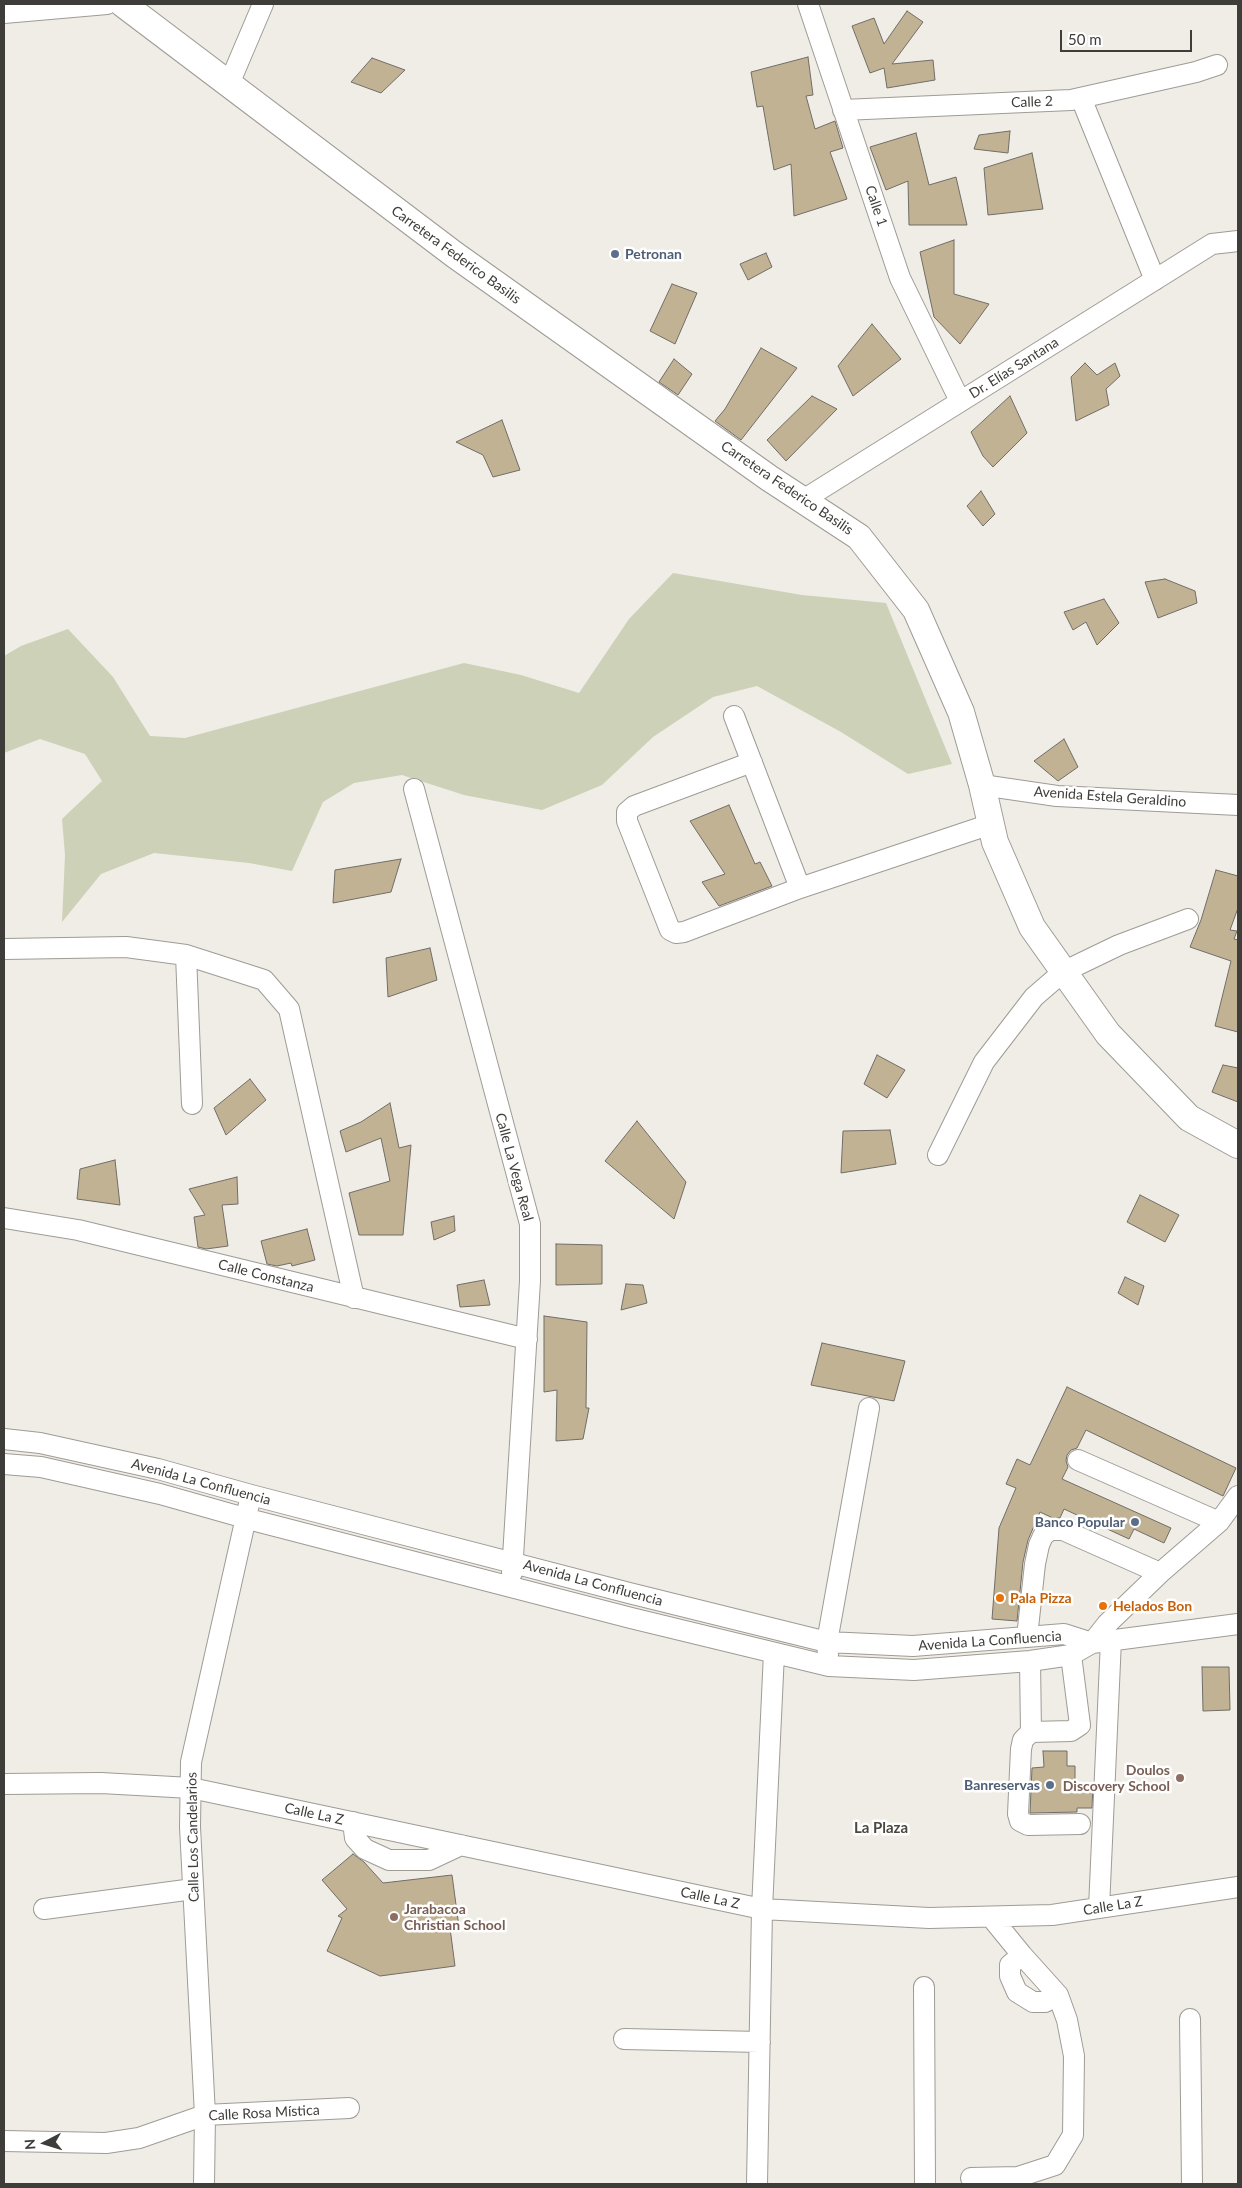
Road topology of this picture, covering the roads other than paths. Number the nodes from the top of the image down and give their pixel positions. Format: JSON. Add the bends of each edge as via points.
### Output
{"nodes":[{"id":1,"x":106,"y":4,"type":"edge"},
{"id":2,"x":123,"y":4,"type":"edge"},
{"id":3,"x":263,"y":4,"type":"edge"},
{"id":4,"x":808,"y":4,"type":"edge"},
{"id":5,"x":4,"y":13,"type":"edge"},
{"id":6,"x":1217,"y":65,"type":"dead end"},
{"id":7,"x":229,"y":84,"type":"junction"},
{"id":8,"x":1081,"y":98,"type":"junction"},
{"id":9,"x":843,"y":110,"type":"junction"},
{"id":10,"x":1233,"y":241,"type":"edge"},
{"id":11,"x":1155,"y":280,"type":"junction"},
{"id":12,"x":960,"y":401,"type":"junction"},
{"id":13,"x":803,"y":500,"type":"junction"},
{"id":14,"x":734,"y":716,"type":"dead end"},
{"id":15,"x":752,"y":762,"type":"junction"},
{"id":16,"x":982,"y":784,"type":"junction"},
{"id":17,"x":414,"y":789,"type":"dead end"},
{"id":18,"x":1238,"y":805,"type":"edge"},
{"id":19,"x":991,"y":824,"type":"junction"},
{"id":20,"x":800,"y":888,"type":"junction"},
{"id":21,"x":1188,"y":919,"type":"dead end"},
{"id":22,"x":4,"y":949,"type":"edge"},
{"id":23,"x":186,"y":956,"type":"junction"},
{"id":24,"x":1063,"y":972,"type":"junction"},
{"id":25,"x":192,"y":1104,"type":"dead end"},
{"id":26,"x":1238,"y":1145,"type":"edge"},
{"id":27,"x":938,"y":1155,"type":"dead end"},
{"id":28,"x":4,"y":1218,"type":"edge"},
{"id":29,"x":354,"y":1298,"type":"junction"},
{"id":30,"x":527,"y":1339,"type":"junction"},
{"id":31,"x":869,"y":1408,"type":"dead end"},
{"id":32,"x":4,"y":1439,"type":"edge"},
{"id":33,"x":1078,"y":1460,"type":"dead end"},
{"id":34,"x":4,"y":1464,"type":"edge"},
{"id":35,"x":251,"y":1495,"type":"junction"},
{"id":36,"x":1238,"y":1496,"type":"edge"},
{"id":37,"x":246,"y":1518,"type":"junction"},
{"id":38,"x":1219,"y":1522,"type":"junction"},
{"id":39,"x":512,"y":1562,"type":"junction"},
{"id":40,"x":1160,"y":1573,"type":"junction"},
{"id":41,"x":511,"y":1586,"type":"junction"},
{"id":42,"x":1238,"y":1624,"type":"edge"},
{"id":43,"x":1027,"y":1637,"type":"junction"},
{"id":44,"x":827,"y":1642,"type":"junction"},
{"id":45,"x":1102,"y":1642,"type":"junction"},
{"id":46,"x":774,"y":1654,"type":"junction"},
{"id":47,"x":1071,"y":1656,"type":"junction"},
{"id":48,"x":1030,"y":1661,"type":"junction"},
{"id":49,"x":829,"y":1666,"type":"junction"},
{"id":50,"x":1031,"y":1732,"type":"junction"},
{"id":51,"x":4,"y":1784,"type":"edge"},
{"id":52,"x":191,"y":1788,"type":"junction"},
{"id":53,"x":353,"y":1822,"type":"junction"},
{"id":54,"x":1080,"y":1824,"type":"dead end"},
{"id":55,"x":461,"y":1845,"type":"junction"},
{"id":56,"x":1238,"y":1887,"type":"edge"},
{"id":57,"x":193,"y":1889,"type":"junction"},
{"id":58,"x":1099,"y":1908,"type":"junction"},
{"id":59,"x":44,"y":1909,"type":"dead end"},
{"id":60,"x":762,"y":1909,"type":"junction"},
{"id":61,"x":991,"y":1916,"type":"junction"},
{"id":62,"x":1022,"y":1955,"type":"junction"},
{"id":63,"x":924,"y":1987,"type":"dead end"},
{"id":64,"x":1058,"y":1995,"type":"junction"},
{"id":65,"x":1190,"y":2020,"type":"dead end"},
{"id":66,"x":624,"y":2039,"type":"dead end"},
{"id":67,"x":760,"y":2042,"type":"junction"},
{"id":68,"x":349,"y":2108,"type":"dead end"},
{"id":69,"x":205,"y":2115,"type":"junction"},
{"id":70,"x":4,"y":2141,"type":"edge"},
{"id":71,"x":971,"y":2178,"type":"dead end"},
{"id":72,"x":204,"y":2184,"type":"edge"},
{"id":73,"x":757,"y":2184,"type":"edge"},
{"id":74,"x":925,"y":2184,"type":"edge"},
{"id":75,"x":1192,"y":2184,"type":"edge"}],
"edges":[{"from":1,"to":5,"type":"street"},
{"from":2,"to":7,"type":"main road","name":"Carretera Federico Basilis"},
{"from":3,"to":7,"type":"street"},
{"from":4,"to":9,"type":"street","name":"Calle 1"},
{"from":6,"to":8,"type":"street","name":"Calle 2"},
{"from":7,"to":13,"type":"main road","name":"Carretera Federico Basilis","via":[[455,255]]},
{"from":8,"to":9,"type":"street","name":"Calle 2"},
{"from":8,"to":11,"type":"street"},
{"from":9,"to":12,"type":"street","name":"Calle 1","via":[[900,278]]},
{"from":10,"to":11,"type":"street","name":"Dr. Elías Santana","via":[[1212,244]]},
{"from":11,"to":12,"type":"street","name":"Dr. Elías Santana"},
{"from":12,"to":13,"type":"street","name":"Dr. Elías Santana"},
{"from":13,"to":16,"type":"main road","name":"Carretera Federico Basilis","via":[[859,537],[916,610],[961,712]]},
{"from":14,"to":15,"type":"street"},
{"from":15,"to":20,"type":"street"},
{"from":15,"to":20,"type":"street","via":[[634,806],[627,812],[627,821],[670,930],[676,933]]},
{"from":16,"to":18,"type":"street","name":"Avenida Estela Geraldino","via":[[1057,796]]},
{"from":16,"to":19,"type":"main road","name":"Carretera Federico Basilis"},
{"from":17,"to":30,"type":"street","name":"Calle La Vega Real","via":[[530,1224]]},
{"from":19,"to":20,"type":"street"},
{"from":19,"to":24,"type":"main road","name":"Carretera Federico Basilis","via":[[995,842],[1032,927]]},
{"from":21,"to":24,"type":"street"},
{"from":22,"to":23,"type":"street","via":[[126,947]]},
{"from":23,"to":25,"type":"street"},
{"from":23,"to":29,"type":"street","via":[[264,980],[289,1009]]},
{"from":24,"to":26,"type":"main road","name":"Carretera Federico Basilis","via":[[1108,1034],[1189,1118]]},
{"from":24,"to":27,"type":"street","via":[[1034,996],[984,1062]]},
{"from":28,"to":29,"type":"street","name":"Calle Constanza","via":[[78,1230]]},
{"from":29,"to":30,"type":"street","name":"Calle Constanza"},
{"from":30,"to":39,"type":"street","name":"Calle La Vega Real"},
{"from":31,"to":44,"type":"street"},
{"from":32,"to":35,"type":"street","name":"Avenida La Confluencia","via":[[40,1443],[158,1469]]},
{"from":33,"to":38,"type":"street"},
{"from":34,"to":37,"type":"street","name":"Avenida La Confluencia","via":[[41,1467],[160,1494]]},
{"from":35,"to":37,"type":"street","name":"Calle Los Candelarios"},
{"from":35,"to":39,"type":"street","name":"Avenida La Confluencia"},
{"from":36,"to":38,"type":"street"},
{"from":37,"to":41,"type":"street","name":"Avenida La Confluencia"},
{"from":37,"to":52,"type":"street","name":"Calle Los Candelarios","via":[[192,1762]]},
{"from":38,"to":40,"type":"street"},
{"from":39,"to":41,"type":"street","name":"Calle La Vega Real"},
{"from":39,"to":44,"type":"street","name":"Avenida La Confluencia"},
{"from":40,"to":43,"type":"street","via":[[1063,1530],[1050,1530],[1043,1536],[1034,1564]]},
{"from":40,"to":45,"type":"street","via":[[1107,1624]]},
{"from":41,"to":46,"type":"street","name":"Avenida La Confluencia"},
{"from":42,"to":45,"type":"street"},
{"from":43,"to":44,"type":"street","name":"Avenida La Confluencia","via":[[913,1646]]},
{"from":43,"to":45,"type":"street","name":"Avenida La Confluencia","via":[[1064,1634]]},
{"from":44,"to":49,"type":"street"},
{"from":45,"to":47,"type":"street","name":"Avenida La Confluencia"},
{"from":45,"to":58,"type":"street"},
{"from":46,"to":49,"type":"street","name":"Avenida La Confluencia"},
{"from":46,"to":60,"type":"street"},
{"from":47,"to":48,"type":"street","name":"Avenida La Confluencia"},
{"from":47,"to":50,"type":"street","via":[[1080,1725],[1071,1731]]},
{"from":48,"to":49,"type":"street","name":"Avenida La Confluencia","via":[[914,1670]]},
{"from":48,"to":50,"type":"street"},
{"from":50,"to":54,"type":"street","via":[[1023,1740],[1021,1749],[1020,1821],[1028,1825]]},
{"from":51,"to":52,"type":"street","name":"Calle La Z","via":[[101,1783]]},
{"from":52,"to":53,"type":"street","name":"Calle La Z"},
{"from":52,"to":57,"type":"street","name":"Calle Los Candelarios"},
{"from":53,"to":55,"type":"street","name":"Calle La Z"},
{"from":53,"to":55,"type":"street","via":[[355,1838],[365,1849],[389,1860],[428,1860]]},
{"from":55,"to":60,"type":"street","name":"Calle La Z"},
{"from":56,"to":58,"type":"street","name":"Calle La Z"},
{"from":57,"to":59,"type":"street"},
{"from":57,"to":69,"type":"street","name":"Calle Los Candelarios"},
{"from":58,"to":61,"type":"street","name":"Calle La Z","via":[[1052,1915]]},
{"from":60,"to":61,"type":"street","name":"Calle La Z","via":[[929,1918]]},
{"from":60,"to":67,"type":"street"},
{"from":61,"to":62,"type":"street"},
{"from":62,"to":64,"type":"street"},
{"from":62,"to":64,"type":"street","via":[[1010,1965],[1010,1976],[1018,1992],[1033,2002],[1044,2002]]},
{"from":63,"to":74,"type":"street"},
{"from":64,"to":71,"type":"street","via":[[1074,2056],[1073,2135],[1055,2165],[1018,2177]]},
{"from":65,"to":75,"type":"street"},
{"from":66,"to":67,"type":"street"},
{"from":67,"to":73,"type":"street"},
{"from":68,"to":69,"type":"street","name":"Calle Rosa Mística"},
{"from":69,"to":70,"type":"street","name":"Calle Rosa Mística","via":[[139,2138],[106,2143]]},
{"from":69,"to":72,"type":"street","name":"Calle Los Candelarios"}]}
